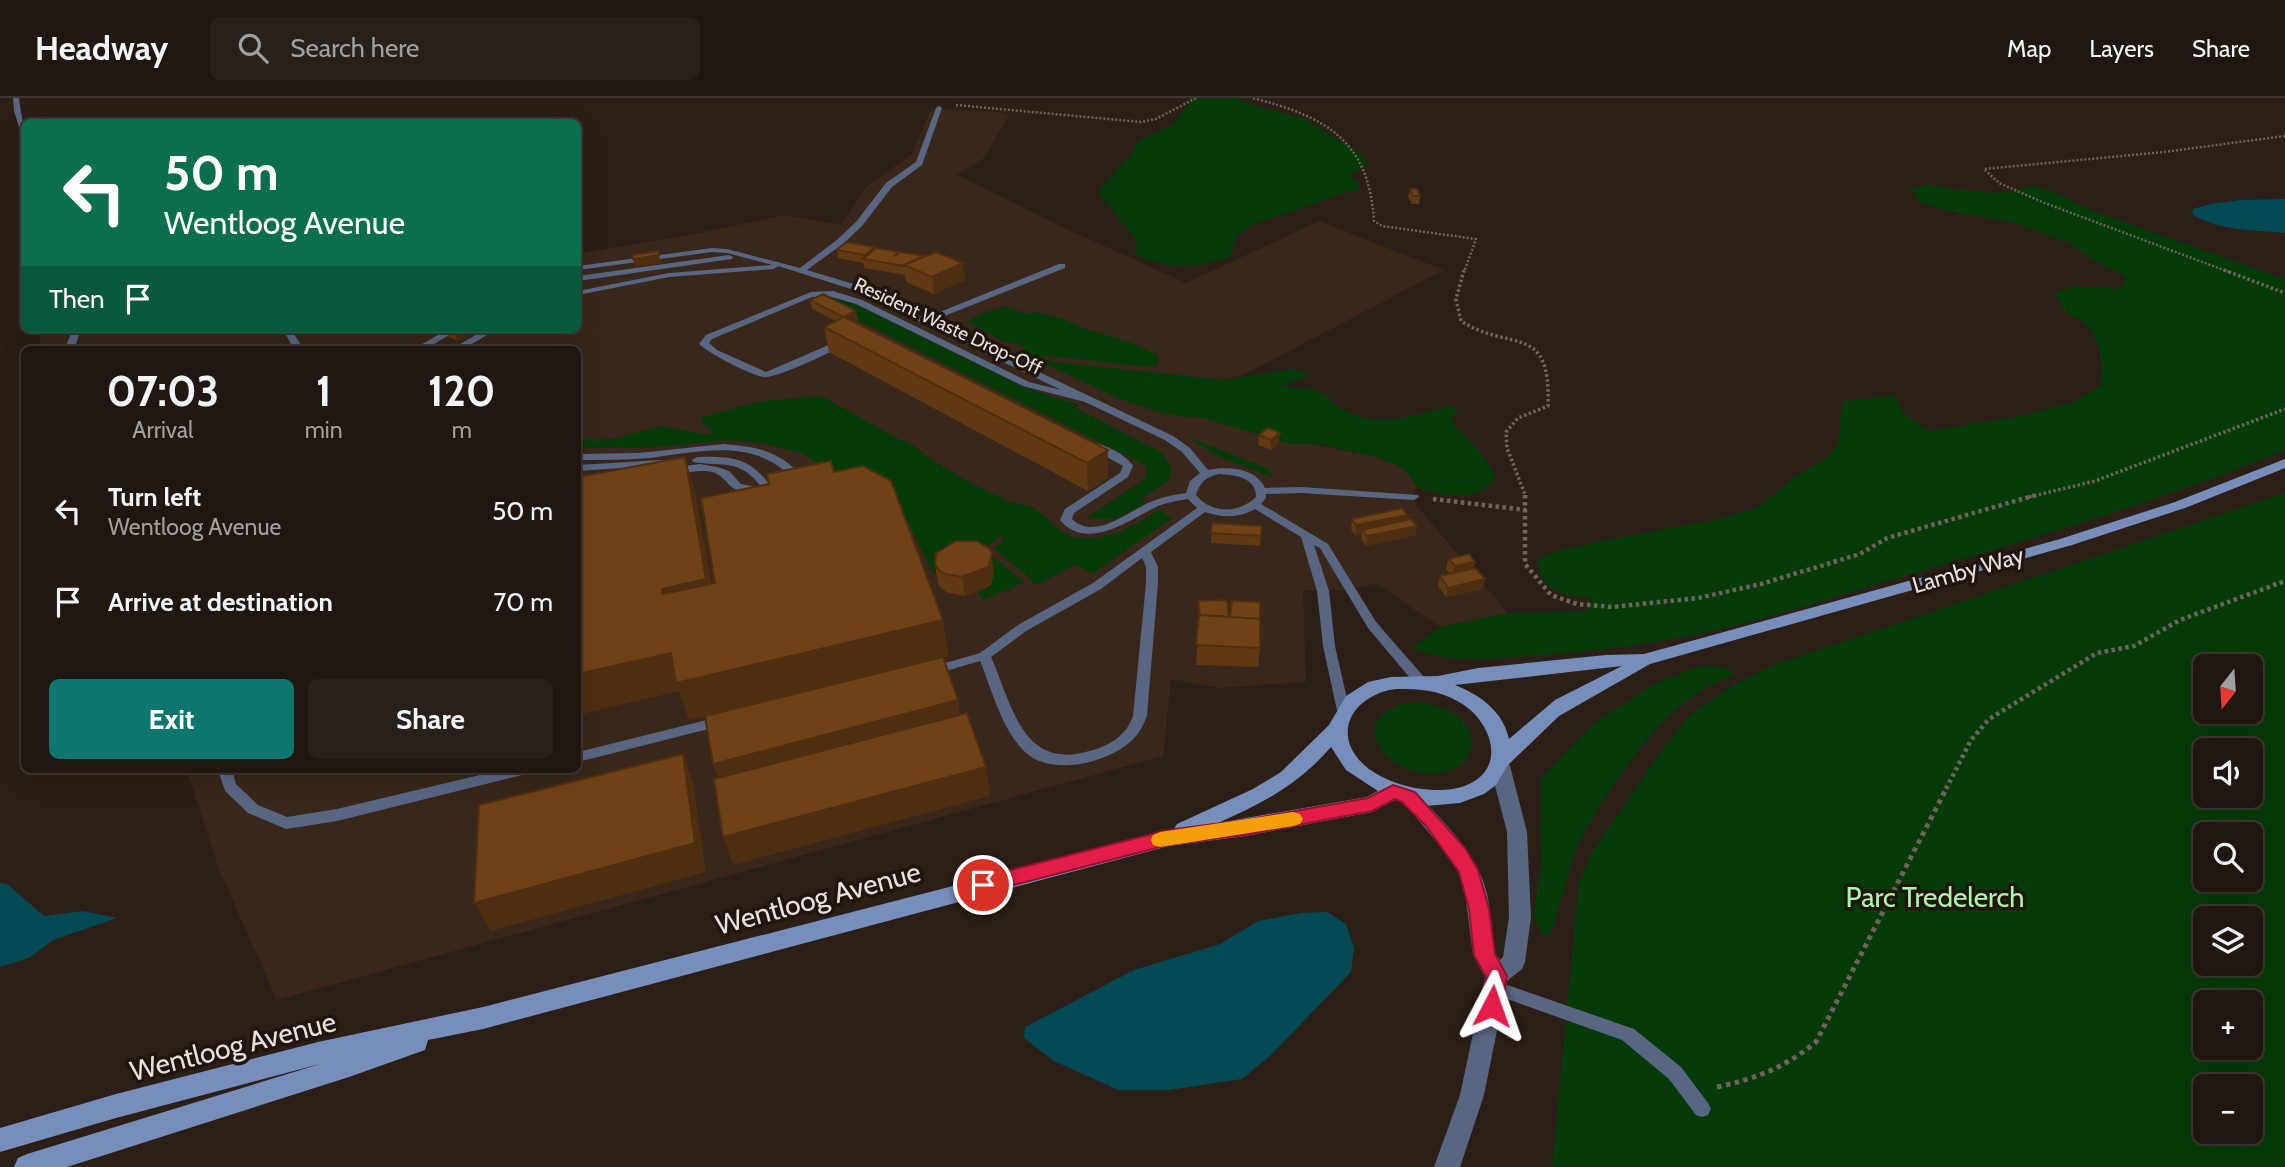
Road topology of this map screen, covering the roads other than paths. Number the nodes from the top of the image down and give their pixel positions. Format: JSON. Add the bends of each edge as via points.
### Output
{"nodes":[{"id":1,"x":16,"y":98,"type":"edge"},
{"id":2,"x":939,"y":108,"type":"dead end"},
{"id":3,"x":21,"y":123,"type":"edge"},
{"id":4,"x":747,"y":255,"type":"junction"},
{"id":5,"x":581,"y":261,"type":"edge"},
{"id":6,"x":1062,"y":266,"type":"dead end"},
{"id":7,"x":581,"y":268,"type":"edge"},
{"id":8,"x":798,"y":270,"type":"junction"},
{"id":9,"x":581,"y":279,"type":"edge"},
{"id":10,"x":581,"y":285,"type":"edge"},
{"id":11,"x":600,"y":288,"type":"junction"},
{"id":12,"x":581,"y":292,"type":"edge"},
{"id":13,"x":927,"y":320,"type":"junction"},
{"id":14,"x":449,"y":333,"type":"edge"},
{"id":15,"x":486,"y":333,"type":"edge"},
{"id":16,"x":854,"y":336,"type":"edge"},
{"id":17,"x":424,"y":346,"type":"edge"},
{"id":18,"x":462,"y":346,"type":"edge"},
{"id":19,"x":1087,"y":399,"type":"junction"},
{"id":20,"x":1077,"y":437,"type":"edge"},
{"id":21,"x":581,"y":457,"type":"edge"},
{"id":22,"x":2285,"y":463,"type":"edge"},
{"id":23,"x":581,"y":468,"type":"edge"},
{"id":24,"x":1206,"y":474,"type":"junction"},
{"id":25,"x":581,"y":478,"type":"edge"},
{"id":26,"x":768,"y":489,"type":"junction"},
{"id":27,"x":1262,"y":491,"type":"junction"},
{"id":28,"x":1191,"y":495,"type":"junction"},
{"id":29,"x":1414,"y":497,"type":"road end"},
{"id":30,"x":1256,"y":505,"type":"junction"},
{"id":31,"x":1204,"y":508,"type":"junction"},
{"id":32,"x":1306,"y":537,"type":"junction"},
{"id":33,"x":1145,"y":552,"type":"junction"},
{"id":34,"x":984,"y":656,"type":"junction"},
{"id":35,"x":1644,"y":660,"type":"junction"},
{"id":36,"x":923,"y":673,"type":"edge"},
{"id":37,"x":1426,"y":682,"type":"junction"},
{"id":38,"x":737,"y":718,"type":"edge"},
{"id":39,"x":1341,"y":719,"type":"junction"},
{"id":40,"x":581,"y":756,"type":"edge"},
{"id":41,"x":1501,"y":763,"type":"junction"},
{"id":42,"x":226,"y":773,"type":"edge"},
{"id":43,"x":510,"y":773,"type":"edge"},
{"id":44,"x":1401,"y":794,"type":"junction"},
{"id":45,"x":1168,"y":838,"type":"junction"},
{"id":46,"x":1496,"y":982,"type":"junction"},
{"id":47,"x":483,"y":1018,"type":"junction"},
{"id":48,"x":1702,"y":1109,"type":"dead end"},
{"id":49,"x":0,"y":1140,"type":"edge"},
{"id":50,"x":27,"y":1167,"type":"edge"},
{"id":51,"x":1447,"y":1167,"type":"edge"}],
"edges":[{"from":1,"to":3,"type":"lane"},
{"from":2,"to":8,"type":"lane","via":[[914,169],[889,185],[859,224]]},
{"from":4,"to":5,"type":"lane","via":[[743,248],[712,244]]},
{"from":4,"to":7,"type":"lane","via":[[699,251]]},
{"from":4,"to":8,"type":"lane"},
{"from":4,"to":9,"type":"lane"},
{"from":6,"to":13,"type":"lane"},
{"from":8,"to":11,"type":"lane","via":[[750,267],[694,272]]},
{"from":8,"to":13,"type":"lane","via":[[858,288]]},
{"from":10,"to":11,"type":"lane"},
{"from":11,"to":12,"type":"lane"},
{"from":13,"to":19,"type":"lane"},
{"from":14,"to":17,"type":"lane"},
{"from":15,"to":18,"type":"lane"},
{"from":16,"to":19,"type":"lane","name":"Resident Waste Drop-Off","via":[[765,375],[704,344],[709,337],[811,295],[833,294],[859,302],[1026,384]]},
{"from":19,"to":24,"type":"lane","via":[[1179,444]]},
{"from":20,"to":28,"type":"lane","via":[[1128,466],[1124,475],[1069,511],[1066,520],[1073,527],[1120,526],[1164,500]]},
{"from":21,"to":26,"type":"lane","via":[[755,450],[782,460],[792,471],[781,486]]},
{"from":22,"to":35,"type":"street","name":"Lamby Way","via":[[2180,505],[2066,542]]},
{"from":23,"to":26,"type":"lane","via":[[735,461],[756,471]]},
{"from":24,"to":27,"type":"lane","via":[[1243,474]]},
{"from":24,"to":28,"type":"lane","via":[[1194,483]]},
{"from":25,"to":26,"type":"lane","via":[[702,467],[732,475],[737,487],[757,492]]},
{"from":27,"to":29,"type":"lane"},
{"from":27,"to":30,"type":"lane"},
{"from":28,"to":31,"type":"lane"},
{"from":30,"to":31,"type":"lane","via":[[1226,513]]},
{"from":30,"to":32,"type":"lane"},
{"from":31,"to":33,"type":"lane"},
{"from":32,"to":37,"type":"lane","via":[[1324,546],[1372,625]]},
{"from":32,"to":39,"type":"lane","via":[[1323,591]]},
{"from":33,"to":34,"type":"lane"},
{"from":33,"to":34,"type":"lane","via":[[1152,567],[1152,583],[1140,716],[1128,737],[1111,749],[1069,760],[1030,750]]},
{"from":34,"to":36,"type":"lane"},
{"from":35,"to":37,"type":"street","name":"Lamby Way","via":[[1610,659]]},
{"from":35,"to":41,"type":"street","name":"Lamby Way","via":[[1625,676],[1544,717]]},
{"from":37,"to":39,"type":"street","via":[[1376,686],[1355,697]]},
{"from":37,"to":41,"type":"street","via":[[1457,692],[1497,726],[1503,746]]},
{"from":38,"to":40,"type":"lane"},
{"from":39,"to":44,"type":"street","via":[[1342,747],[1361,774]]},
{"from":39,"to":45,"type":"street","name":"Wentloog Avenue","via":[[1301,767],[1281,782]]},
{"from":41,"to":44,"type":"street","via":[[1488,782],[1469,794],[1439,800]]},
{"from":41,"to":46,"type":"street","via":[[1517,832],[1520,917],[1514,961]]},
{"from":42,"to":43,"type":"lane","via":[[230,787],[253,809],[286,823]]},
{"from":44,"to":45,"type":"street","name":"Wentloog Avenue","via":[[1353,808]]},
{"from":44,"to":46,"type":"street","via":[[1432,821],[1468,870],[1485,955]]},
{"from":45,"to":47,"type":"street","name":"Wentloog Avenue"},
{"from":46,"to":48,"type":"lane","via":[[1628,1034],[1675,1073]]},
{"from":46,"to":51,"type":"street","via":[[1472,1095]]},
{"from":47,"to":49,"type":"street","name":"Wentloog Avenue","via":[[318,1053]]},
{"from":47,"to":50,"type":"street","name":"Wentloog Avenue","via":[[349,1066]]}]}
